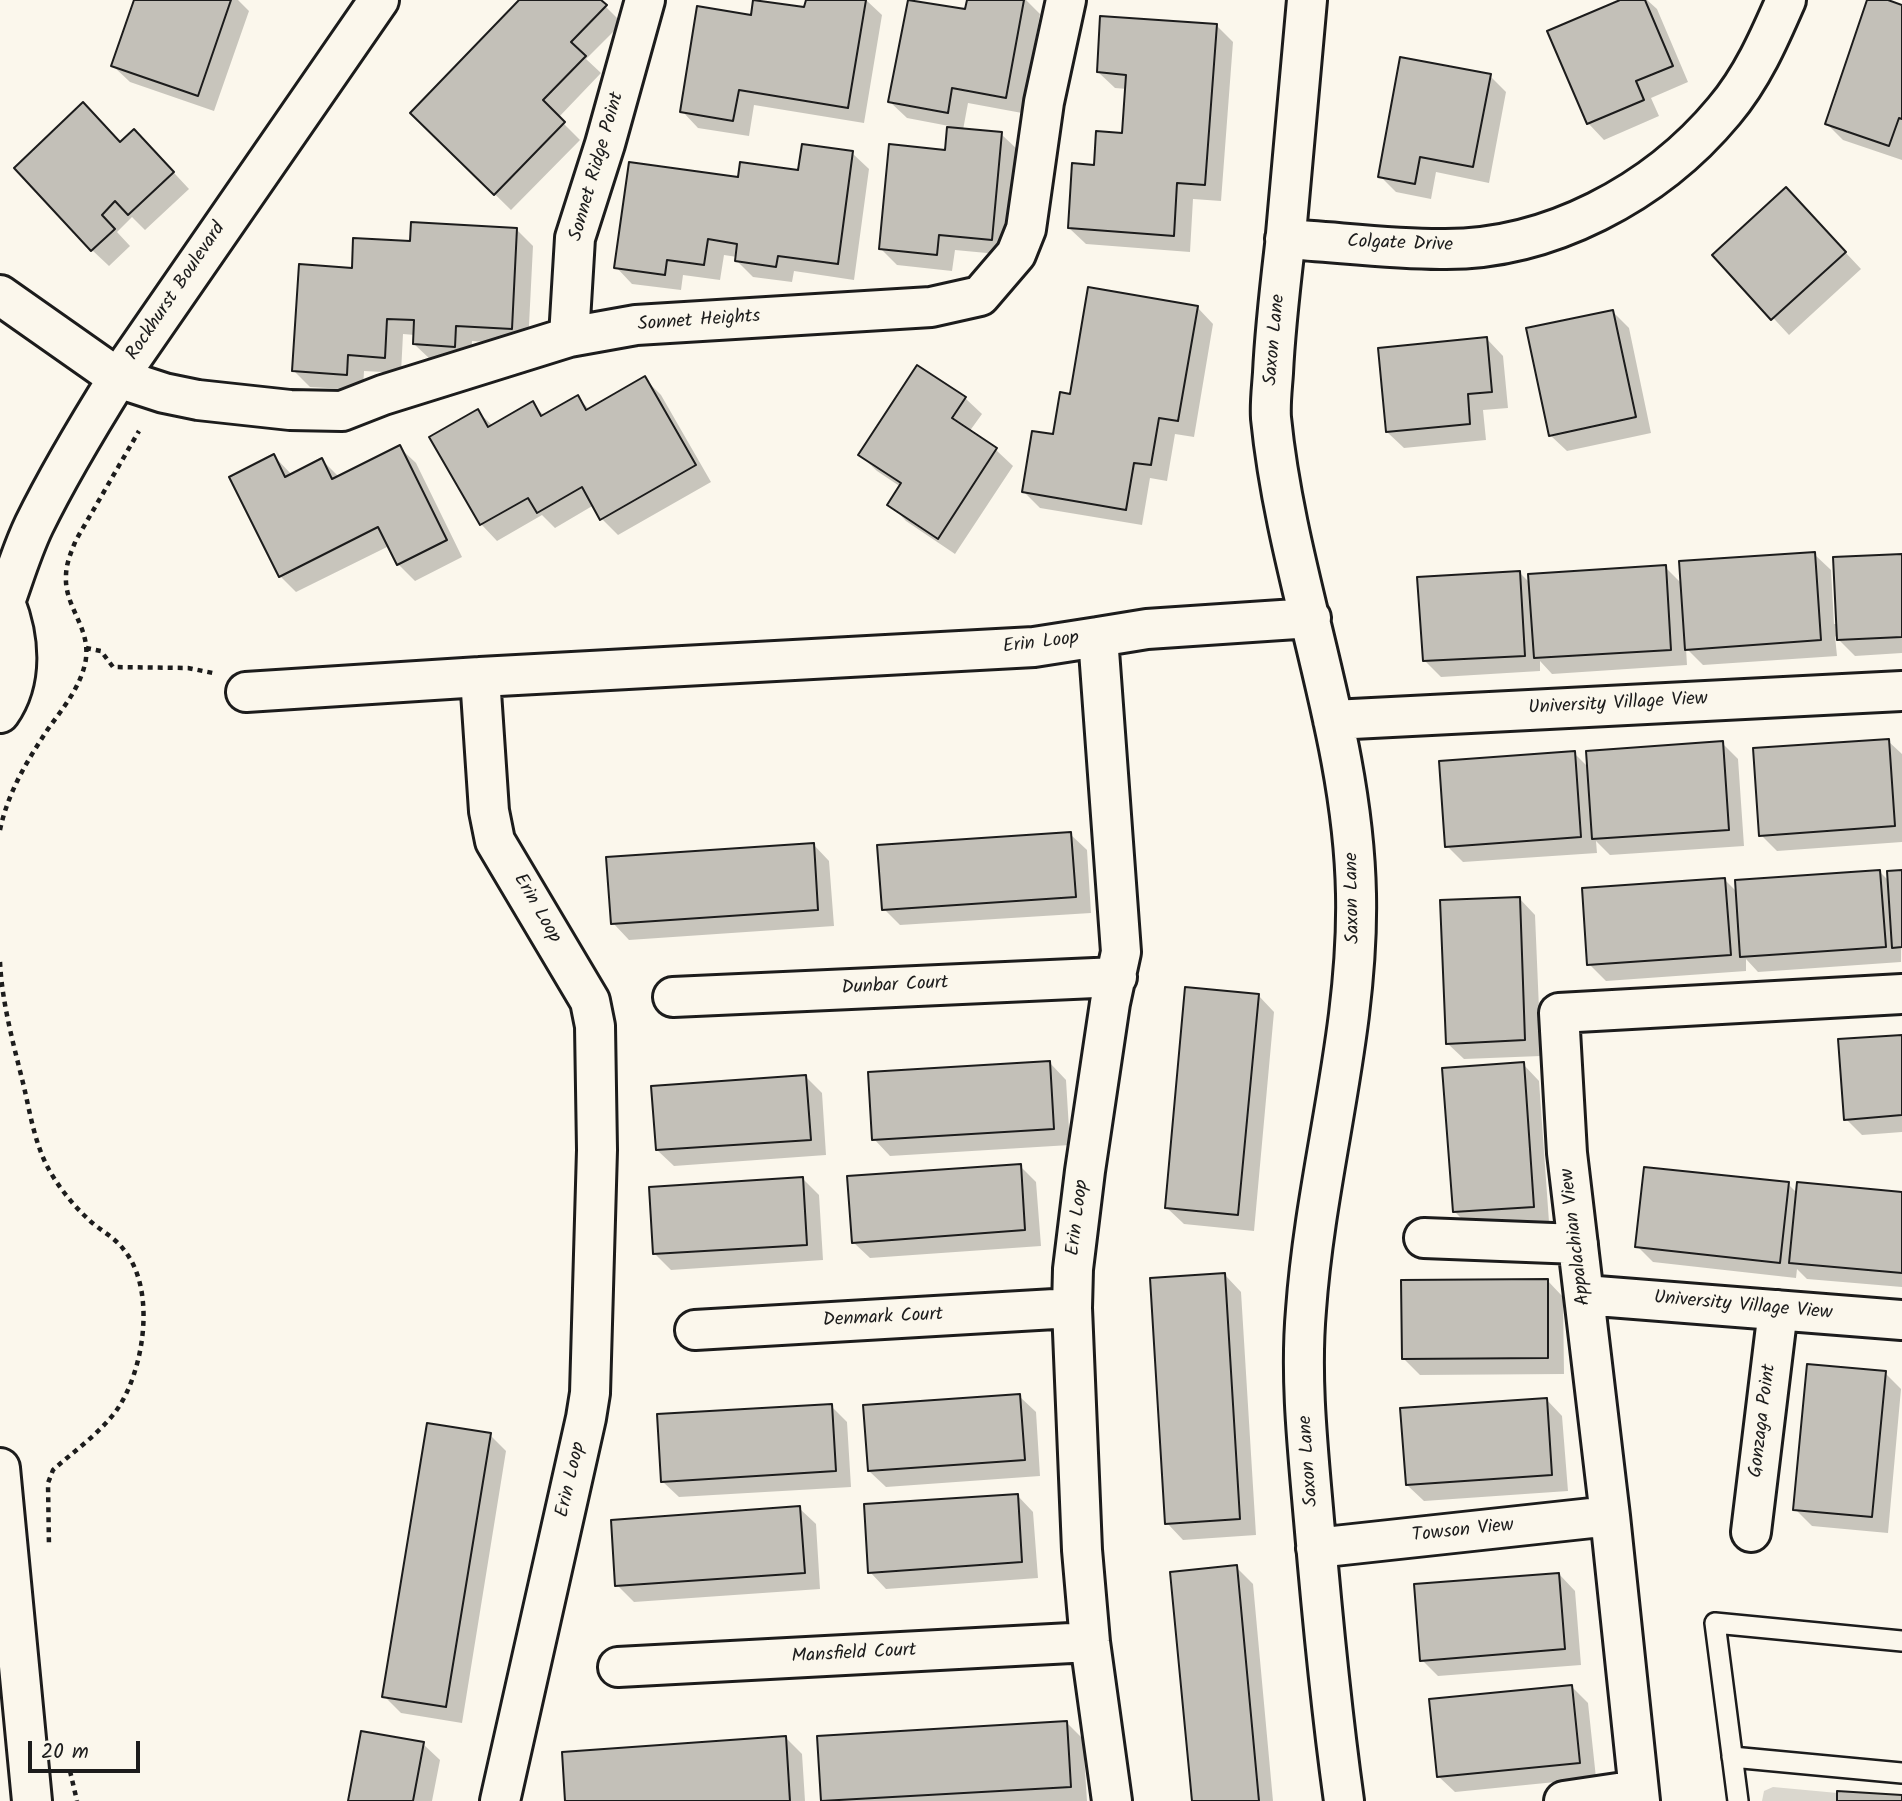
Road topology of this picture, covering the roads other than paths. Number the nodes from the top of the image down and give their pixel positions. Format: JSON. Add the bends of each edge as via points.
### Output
{"nodes":[{"id":1,"x":379,"y":0,"type":"edge"},
{"id":2,"x":645,"y":0,"type":"edge"},
{"id":3,"x":1066,"y":0,"type":"edge"},
{"id":4,"x":1307,"y":0,"type":"edge"},
{"id":5,"x":1786,"y":0,"type":"edge"},
{"id":6,"x":1285,"y":239,"type":"junction"},
{"id":7,"x":0,"y":295,"type":"edge"},
{"id":8,"x":569,"y":337,"type":"junction"},
{"id":9,"x":118,"y":378,"type":"junction"},
{"id":10,"x":2,"y":603,"type":"edge"},
{"id":11,"x":1311,"y":618,"type":"junction"},
{"id":12,"x":1098,"y":637,"type":"junction"},
{"id":13,"x":480,"y":677,"type":"junction"},
{"id":14,"x":1902,"y":691,"type":"edge"},
{"id":15,"x":246,"y":692,"type":"road end"},
{"id":16,"x":0,"y":713,"type":"edge"},
{"id":17,"x":1333,"y":720,"type":"junction"},
{"id":18,"x":1117,"y":977,"type":"junction"},
{"id":19,"x":1902,"y":994,"type":"edge"},
{"id":20,"x":673,"y":997,"type":"dead end"},
{"id":21,"x":1424,"y":1238,"type":"dead end"},
{"id":22,"x":1578,"y":1244,"type":"junction"},
{"id":23,"x":1584,"y":1295,"type":"junction"},
{"id":24,"x":1072,"y":1308,"type":"junction"},
{"id":25,"x":1777,"y":1310,"type":"junction"},
{"id":26,"x":1902,"y":1320,"type":"edge"},
{"id":27,"x":695,"y":1330,"type":"dead end"},
{"id":28,"x":0,"y":1468,"type":"edge"},
{"id":29,"x":1611,"y":1516,"type":"junction"},
{"id":30,"x":1751,"y":1532,"type":"dead end"},
{"id":31,"x":1316,"y":1548,"type":"junction"},
{"id":32,"x":1902,"y":1641,"type":"edge"},
{"id":33,"x":1090,"y":1642,"type":"junction"},
{"id":34,"x":618,"y":1667,"type":"dead end"},
{"id":35,"x":1732,"y":1757,"type":"junction"},
{"id":36,"x":1902,"y":1773,"type":"edge"},
{"id":37,"x":1639,"y":1796,"type":"edge"},
{"id":38,"x":32,"y":1801,"type":"edge"},
{"id":39,"x":500,"y":1801,"type":"edge"},
{"id":40,"x":1112,"y":1801,"type":"edge"},
{"id":41,"x":1344,"y":1801,"type":"edge"},
{"id":42,"x":1564,"y":1801,"type":"edge"},
{"id":43,"x":1738,"y":1801,"type":"edge"}],
"edges":[{"from":1,"to":9,"type":"street","name":"Rockhurst Boulevard"},
{"from":2,"to":8,"type":"street","name":"Sonnet Ridge Point","via":[[575,238]]},
{"from":3,"to":8,"type":"street","name":"Sonnet Heights","via":[[1044,102],[1026,229],[1016,254],[980,296],[932,307],[636,325]]},
{"from":4,"to":6,"type":"street","name":"Saxon Lane"},
{"from":5,"to":6,"type":"street","name":"Colgate Drive","via":[[1762,56],[1724,111],[1682,155],[1616,202],[1564,226],[1502,244],[1441,250]]},
{"from":6,"to":11,"type":"street","name":"Saxon Lane","via":[[1271,412],[1279,481]]},
{"from":7,"to":9,"type":"street","name":"Sonnet Heights"},
{"from":8,"to":9,"type":"street","name":"Sonnet Heights","via":[[342,411],[198,400]]},
{"from":9,"to":10,"type":"street","name":"Rockhurst Boulevard","via":[[51,492]]},
{"from":10,"to":16,"type":"street","name":"Rockhurst Boulevard","via":[[13,622],[17,669],[13,690]]},
{"from":11,"to":12,"type":"street","name":"Erin Loop","via":[[1147,629]]},
{"from":11,"to":17,"type":"street","name":"Saxon Lane"},
{"from":12,"to":13,"type":"street","name":"Erin Loop","via":[[1034,648]]},
{"from":12,"to":18,"type":"street","name":"Erin Loop","via":[[1121,952]]},
{"from":13,"to":15,"type":"street","name":"Erin Loop"},
{"from":13,"to":39,"type":"street","name":"Erin Loop","via":[[495,841],[590,1001],[595,1026],[597,1150],[590,1393]]},
{"from":14,"to":17,"type":"street","name":"University Village View"},
{"from":17,"to":31,"type":"street","name":"Saxon Lane","via":[[1350,801],[1356,895],[1348,1016],[1315,1216],[1305,1315],[1306,1423]]},
{"from":18,"to":20,"type":"street","name":"Dunbar Court"},
{"from":18,"to":24,"type":"street","name":"Erin Loop","via":[[1085,1171]]},
{"from":19,"to":22,"type":"street","name":"Appalachian View","via":[[1559,1013],[1567,1153]]},
{"from":21,"to":22,"type":"street"},
{"from":22,"to":23,"type":"street","name":"Appalachian View"},
{"from":23,"to":25,"type":"street","name":"University Village View"},
{"from":23,"to":29,"type":"street","name":"Appalachian View"},
{"from":24,"to":27,"type":"street","name":"Denmark Court"},
{"from":24,"to":33,"type":"street","name":"Erin Loop"},
{"from":25,"to":26,"type":"street","name":"University Village View"},
{"from":25,"to":30,"type":"street","name":"Gonzaga Point"},
{"from":28,"to":38,"type":"street"},
{"from":29,"to":31,"type":"street","name":"Towson View"},
{"from":29,"to":37,"type":"street","name":"Appalachian View"},
{"from":31,"to":41,"type":"street","name":"Saxon Lane"},
{"from":32,"to":35,"type":"lane","via":[[1715,1623]]},
{"from":33,"to":34,"type":"street","name":"Mansfield Court"},
{"from":33,"to":40,"type":"street","name":"Erin Loop"},
{"from":35,"to":36,"type":"lane"},
{"from":35,"to":43,"type":"lane"},
{"from":37,"to":42,"type":"street"}]}
